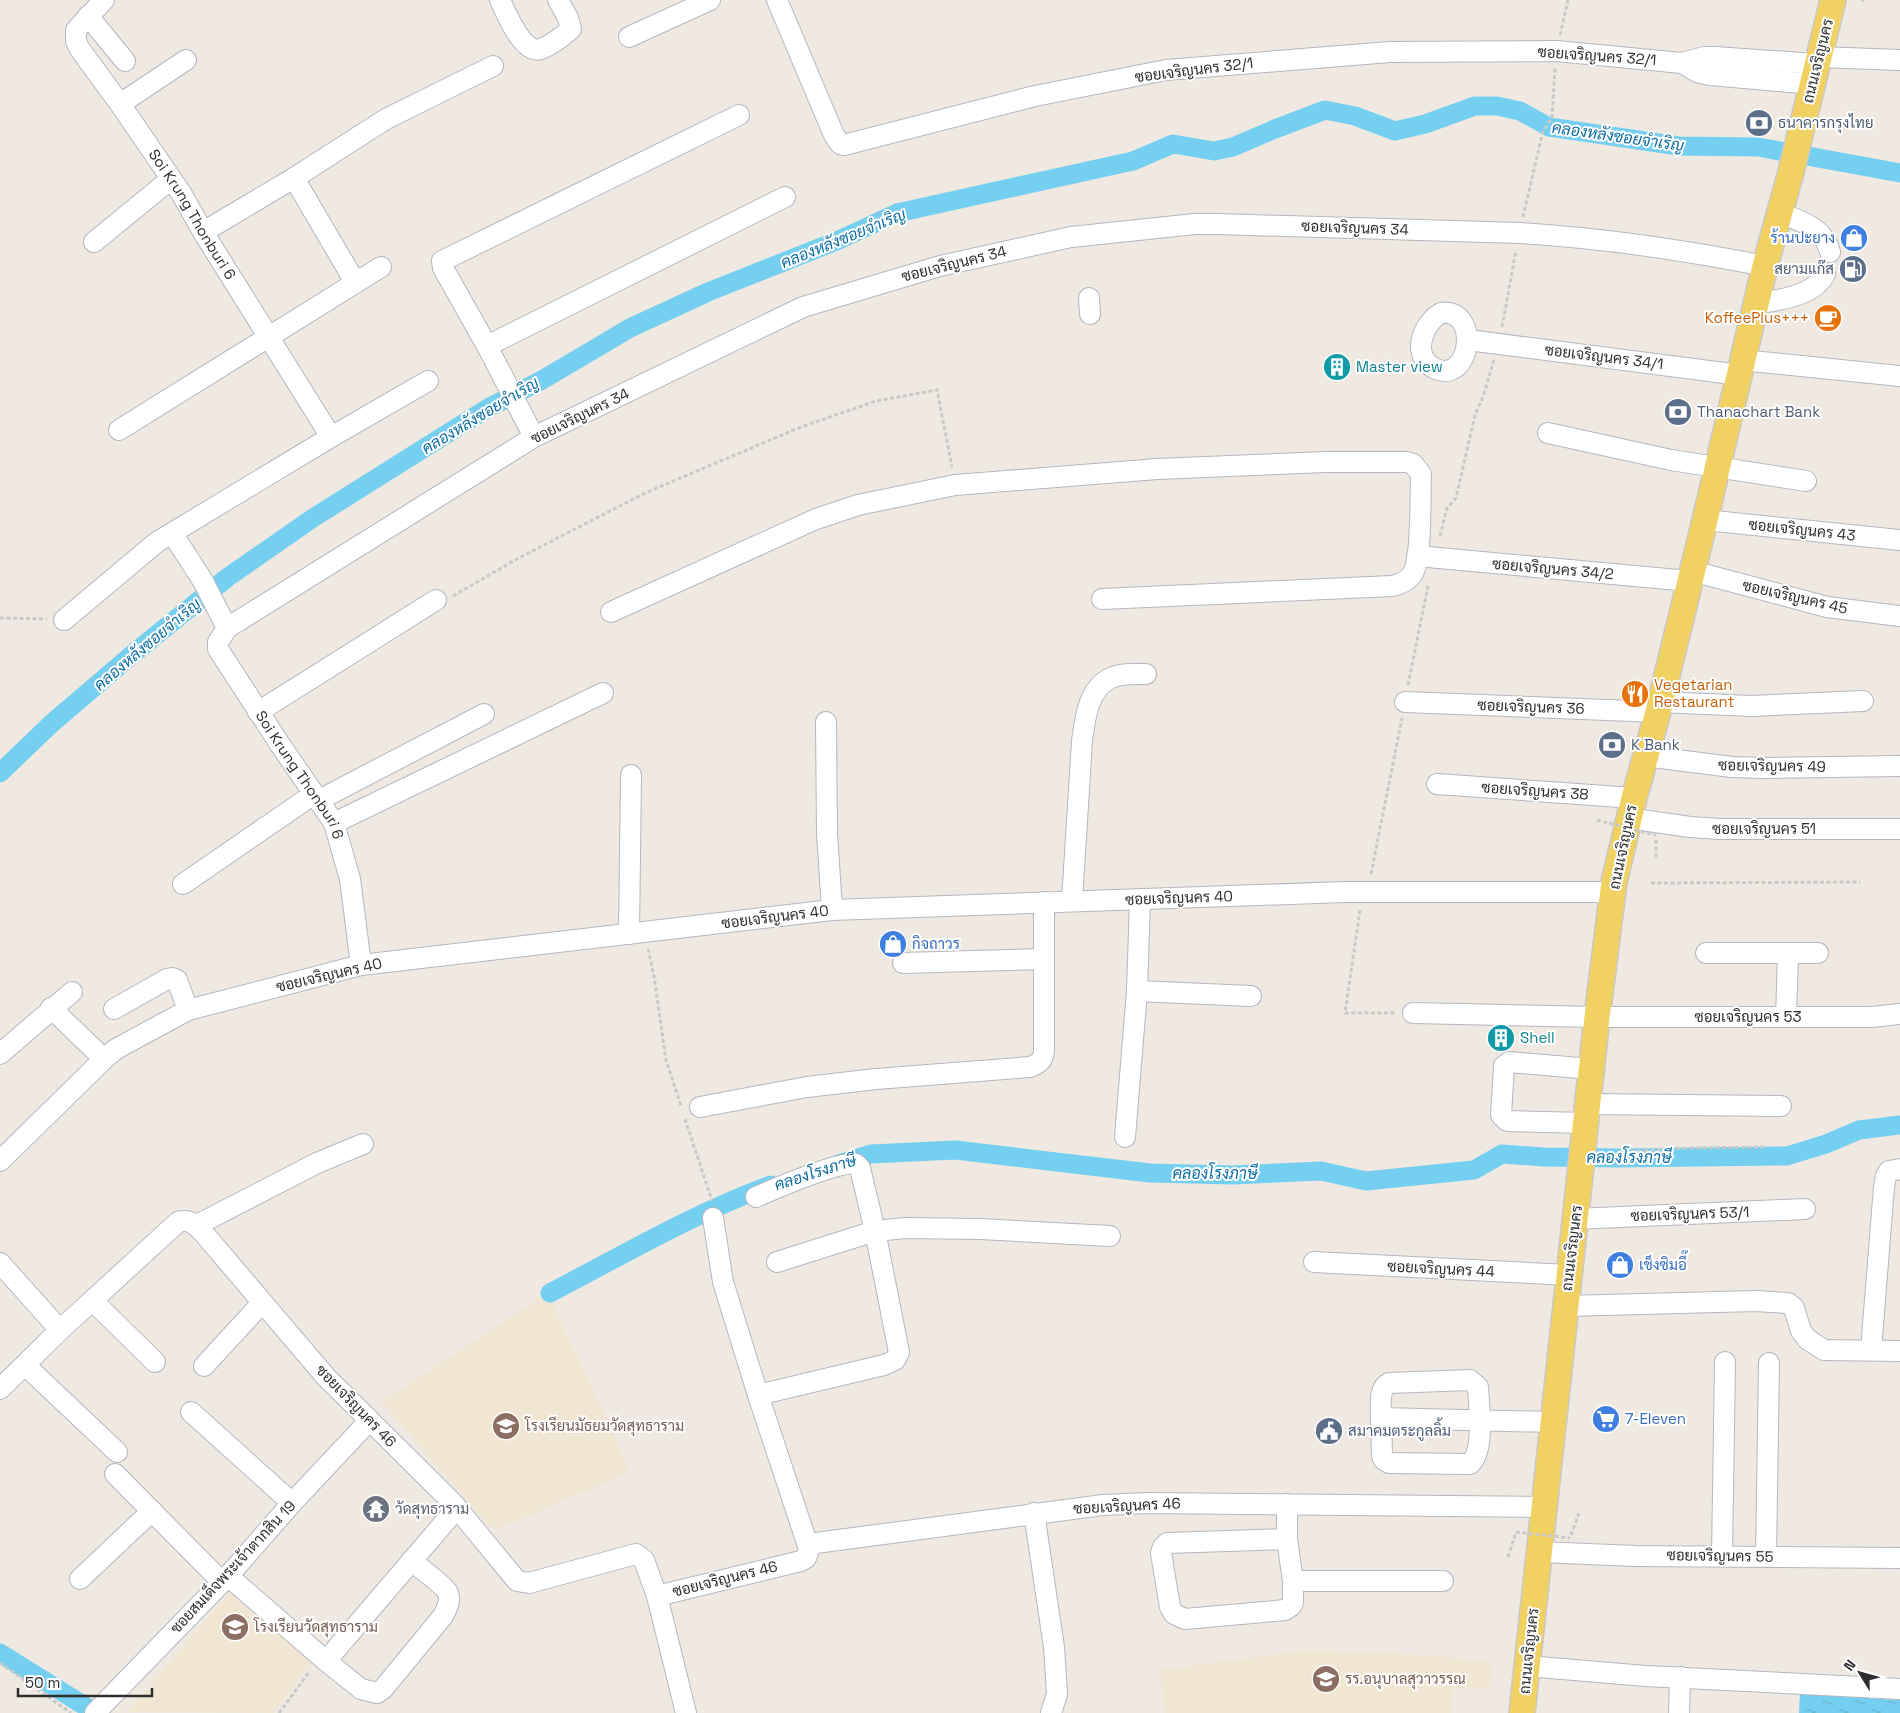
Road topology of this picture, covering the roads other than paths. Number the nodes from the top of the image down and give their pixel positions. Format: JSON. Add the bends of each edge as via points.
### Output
{"nodes":[{"id":1,"x":104,"y":0,"type":"edge"},
{"id":2,"x":500,"y":0,"type":"edge"},
{"id":3,"x":558,"y":0,"type":"edge"},
{"id":4,"x":710,"y":0,"type":"edge"},
{"id":5,"x":777,"y":0,"type":"edge"},
{"id":6,"x":1833,"y":0,"type":"edge"},
{"id":7,"x":683,"y":6,"type":"edge"},
{"id":8,"x":88,"y":16,"type":"junction"},
{"id":9,"x":629,"y":37,"type":"dead end"},
{"id":10,"x":124,"y":60,"type":"dead end"},
{"id":11,"x":186,"y":60,"type":"dead end"},
{"id":12,"x":1900,"y":60,"type":"edge"},
{"id":13,"x":493,"y":66,"type":"dead end"},
{"id":14,"x":1816,"y":69,"type":"junction"},
{"id":15,"x":120,"y":104,"type":"junction"},
{"id":16,"x":739,"y":115,"type":"dead end"},
{"id":17,"x":294,"y":178,"type":"junction"},
{"id":18,"x":171,"y":179,"type":"junction"},
{"id":19,"x":785,"y":197,"type":"dead end"},
{"id":20,"x":1780,"y":213,"type":"junction"},
{"id":21,"x":202,"y":232,"type":"junction"},
{"id":22,"x":94,"y":242,"type":"dead end"},
{"id":23,"x":1830,"y":252,"type":"dead end"},
{"id":24,"x":1765,"y":266,"type":"junction"},
{"id":25,"x":381,"y":267,"type":"dead end"},
{"id":26,"x":1825,"y":274,"type":"dead end"},
{"id":27,"x":355,"y":282,"type":"junction"},
{"id":28,"x":1757,"y":304,"type":"junction"},
{"id":29,"x":269,"y":336,"type":"junction"},
{"id":30,"x":1468,"y":340,"type":"dead end"},
{"id":31,"x":487,"y":346,"type":"junction"},
{"id":32,"x":1741,"y":368,"type":"junction"},
{"id":33,"x":1900,"y":376,"type":"edge"},
{"id":34,"x":428,"y":381,"type":"dead end"},
{"id":35,"x":119,"y":430,"type":"dead end"},
{"id":36,"x":1548,"y":433,"type":"dead end"},
{"id":37,"x":331,"y":436,"type":"junction"},
{"id":38,"x":534,"y":437,"type":"junction"},
{"id":39,"x":1717,"y":468,"type":"junction"},
{"id":40,"x":1806,"y":482,"type":"dead end"},
{"id":41,"x":1705,"y":520,"type":"junction"},
{"id":42,"x":172,"y":533,"type":"junction"},
{"id":43,"x":1900,"y":540,"type":"edge"},
{"id":44,"x":1425,"y":557,"type":"junction"},
{"id":45,"x":1690,"y":576,"type":"junction"},
{"id":46,"x":1102,"y":599,"type":"dead end"},
{"id":47,"x":436,"y":600,"type":"road end"},
{"id":48,"x":611,"y":612,"type":"dead end"},
{"id":49,"x":1900,"y":616,"type":"edge"},
{"id":50,"x":64,"y":620,"type":"road end"},
{"id":51,"x":228,"y":628,"type":"junction"},
{"id":52,"x":1146,"y":674,"type":"dead end"},
{"id":53,"x":603,"y":693,"type":"dead end"},
{"id":54,"x":1863,"y":701,"type":"dead end"},
{"id":55,"x":1405,"y":702,"type":"road end"},
{"id":56,"x":1659,"y":707,"type":"junction"},
{"id":57,"x":258,"y":712,"type":"junction"},
{"id":58,"x":484,"y":714,"type":"dead end"},
{"id":59,"x":826,"y":722,"type":"dead end"},
{"id":60,"x":1645,"y":756,"type":"junction"},
{"id":61,"x":1900,"y":766,"type":"edge"},
{"id":62,"x":631,"y":775,"type":"dead end"},
{"id":63,"x":1437,"y":784,"type":"dead end"},
{"id":64,"x":316,"y":797,"type":"junction"},
{"id":65,"x":1631,"y":808,"type":"junction"},
{"id":66,"x":334,"y":823,"type":"junction"},
{"id":67,"x":1900,"y":829,"type":"edge"},
{"id":68,"x":184,"y":884,"type":"dead end"},
{"id":69,"x":1613,"y":892,"type":"junction"},
{"id":70,"x":1140,"y":899,"type":"junction"},
{"id":71,"x":1072,"y":901,"type":"junction"},
{"id":72,"x":1044,"y":902,"type":"junction"},
{"id":73,"x":832,"y":910,"type":"junction"},
{"id":74,"x":637,"y":932,"type":"junction"},
{"id":75,"x":1706,"y":953,"type":"dead end"},
{"id":76,"x":1818,"y":953,"type":"dead end"},
{"id":77,"x":1788,"y":954,"type":"junction"},
{"id":78,"x":1044,"y":959,"type":"junction"},
{"id":79,"x":904,"y":963,"type":"dead end"},
{"id":80,"x":361,"y":964,"type":"junction"},
{"id":81,"x":1137,"y":991,"type":"junction"},
{"id":82,"x":72,"y":992,"type":"dead end"},
{"id":83,"x":1251,"y":996,"type":"dead end"},
{"id":84,"x":51,"y":1008,"type":"junction"},
{"id":85,"x":114,"y":1009,"type":"dead end"},
{"id":86,"x":188,"y":1010,"type":"junction"},
{"id":87,"x":1413,"y":1013,"type":"dead end"},
{"id":88,"x":1900,"y":1014,"type":"edge"},
{"id":89,"x":1596,"y":1017,"type":"junction"},
{"id":90,"x":1786,"y":1017,"type":"junction"},
{"id":91,"x":0,"y":1054,"type":"edge"},
{"id":92,"x":104,"y":1059,"type":"junction"},
{"id":93,"x":1591,"y":1069,"type":"junction"},
{"id":94,"x":1781,"y":1106,"type":"dead end"},
{"id":95,"x":700,"y":1107,"type":"dead end"},
{"id":96,"x":1586,"y":1113,"type":"junction"},
{"id":97,"x":1125,"y":1137,"type":"dead end"},
{"id":98,"x":363,"y":1144,"type":"dead end"},
{"id":99,"x":0,"y":1161,"type":"edge"},
{"id":100,"x":1900,"y":1169,"type":"edge"},
{"id":101,"x":756,"y":1197,"type":"dead end"},
{"id":102,"x":1805,"y":1209,"type":"dead end"},
{"id":103,"x":713,"y":1210,"type":"road end"},
{"id":104,"x":1575,"y":1219,"type":"junction"},
{"id":105,"x":197,"y":1225,"type":"junction"},
{"id":106,"x":875,"y":1231,"type":"junction"},
{"id":107,"x":1110,"y":1236,"type":"dead end"},
{"id":108,"x":777,"y":1262,"type":"dead end"},
{"id":109,"x":1314,"y":1262,"type":"dead end"},
{"id":110,"x":0,"y":1263,"type":"edge"},
{"id":111,"x":1569,"y":1275,"type":"junction"},
{"id":112,"x":93,"y":1301,"type":"junction"},
{"id":113,"x":262,"y":1302,"type":"junction"},
{"id":114,"x":1565,"y":1306,"type":"junction"},
{"id":115,"x":60,"y":1330,"type":"junction"},
{"id":116,"x":1871,"y":1350,"type":"junction"},
{"id":117,"x":1900,"y":1351,"type":"edge"},
{"id":118,"x":155,"y":1362,"type":"dead end"},
{"id":119,"x":1725,"y":1362,"type":"dead end"},
{"id":120,"x":1769,"y":1363,"type":"dead end"},
{"id":121,"x":25,"y":1365,"type":"junction"},
{"id":122,"x":204,"y":1366,"type":"dead end"},
{"id":123,"x":0,"y":1389,"type":"edge"},
{"id":124,"x":758,"y":1395,"type":"junction"},
{"id":125,"x":191,"y":1412,"type":"dead end"},
{"id":126,"x":1381,"y":1418,"type":"junction"},
{"id":127,"x":1480,"y":1419,"type":"junction"},
{"id":128,"x":369,"y":1421,"type":"junction"},
{"id":129,"x":1552,"y":1422,"type":"junction"},
{"id":130,"x":117,"y":1452,"type":"dead end"},
{"id":131,"x":115,"y":1474,"type":"dead end"},
{"id":132,"x":292,"y":1503,"type":"junction"},
{"id":133,"x":1287,"y":1504,"type":"junction"},
{"id":134,"x":1543,"y":1507,"type":"junction"},
{"id":135,"x":457,"y":1508,"type":"junction"},
{"id":136,"x":152,"y":1510,"type":"junction"},
{"id":137,"x":1034,"y":1514,"type":"junction"},
{"id":138,"x":1287,"y":1539,"type":"junction"},
{"id":139,"x":808,"y":1544,"type":"junction"},
{"id":140,"x":1539,"y":1552,"type":"junction"},
{"id":141,"x":1722,"y":1556,"type":"junction"},
{"id":142,"x":1766,"y":1557,"type":"junction"},
{"id":143,"x":1900,"y":1558,"type":"edge"},
{"id":144,"x":412,"y":1560,"type":"junction"},
{"id":145,"x":225,"y":1579,"type":"junction"},
{"id":146,"x":80,"y":1580,"type":"dead end"},
{"id":147,"x":1293,"y":1581,"type":"junction"},
{"id":148,"x":1443,"y":1581,"type":"dead end"},
{"id":149,"x":657,"y":1596,"type":"junction"},
{"id":150,"x":319,"y":1664,"type":"junction"},
{"id":151,"x":1527,"y":1666,"type":"junction"},
{"id":152,"x":1680,"y":1677,"type":"junction"},
{"id":153,"x":1900,"y":1689,"type":"edge"},
{"id":154,"x":98,"y":1710,"type":"edge"},
{"id":155,"x":686,"y":1713,"type":"edge"},
{"id":156,"x":1051,"y":1713,"type":"edge"},
{"id":157,"x":1522,"y":1713,"type":"edge"},
{"id":158,"x":1679,"y":1713,"type":"edge"}],
"edges":[{"from":1,"to":8,"type":"street","name":"Soi Krung Thonburi 6"},
{"from":2,"to":3,"type":"street","via":[[521,39],[532,49],[540,49],[572,29]]},
{"from":4,"to":7,"type":"street"},
{"from":5,"to":14,"type":"street","name":"ซอยเจริญนคร 32/1","via":[[834,135],[844,145],[1035,96],[1166,70],[1390,52],[1556,51],[1682,63],[1710,75]]},
{"from":6,"to":14,"type":"main road","name":"ถนนเจริญนคร"},
{"from":7,"to":9,"type":"street"},
{"from":8,"to":10,"type":"street"},
{"from":8,"to":15,"type":"street","name":"Soi Krung Thonburi 6","via":[[76,30],[78,48]]},
{"from":11,"to":15,"type":"street"},
{"from":12,"to":14,"type":"street","name":"ซอยเจริญนคร 32/1"},
{"from":13,"to":17,"type":"street","via":[[386,120]]},
{"from":14,"to":20,"type":"main road","name":"ถนนเจริญนคร"},
{"from":15,"to":18,"type":"street","name":"Soi Krung Thonburi 6"},
{"from":16,"to":31,"type":"street","via":[[443,259],[443,268]]},
{"from":17,"to":21,"type":"street"},
{"from":17,"to":27,"type":"street"},
{"from":18,"to":21,"type":"street","name":"Soi Krung Thonburi 6"},
{"from":18,"to":22,"type":"street"},
{"from":19,"to":31,"type":"street"},
{"from":20,"to":23,"type":"street","via":[[1820,233],[1828,241]]},
{"from":20,"to":24,"type":"main road","name":"ถนนเจริญนคร"},
{"from":21,"to":29,"type":"street","name":"Soi Krung Thonburi 6"},
{"from":24,"to":28,"type":"main road","name":"ถนนเจริญนคร"},
{"from":24,"to":38,"type":"street","name":"ซอยเจริญนคร 34","via":[[1677,249],[1520,232],[1195,224],[1084,235],[940,266],[803,307]]},
{"from":25,"to":27,"type":"street"},
{"from":26,"to":28,"type":"street","via":[[1821,282],[1801,293]]},
{"from":27,"to":29,"type":"street"},
{"from":28,"to":32,"type":"main road","name":"ถนนเจริญนคร"},
{"from":29,"to":35,"type":"street"},
{"from":29,"to":37,"type":"street","name":"Soi Krung Thonburi 6"},
{"from":30,"to":32,"type":"street","name":"ซอยเจริญนคร 34/1"},
{"from":31,"to":38,"type":"street"},
{"from":32,"to":33,"type":"street","name":"ซอยเจริญนคร 34/1"},
{"from":32,"to":39,"type":"main road","name":"ถนนเจริญนคร"},
{"from":34,"to":37,"type":"street"},
{"from":36,"to":39,"type":"street"},
{"from":37,"to":42,"type":"street"},
{"from":38,"to":51,"type":"street","name":"ซอยเจริญนคร 34"},
{"from":39,"to":40,"type":"street"},
{"from":39,"to":41,"type":"main road","name":"ถนนเจริญนคร"},
{"from":41,"to":43,"type":"street","name":"ซอยเจริญนคร 43"},
{"from":41,"to":45,"type":"main road","name":"ถนนเจริญนคร"},
{"from":42,"to":50,"type":"street"},
{"from":42,"to":51,"type":"street"},
{"from":44,"to":45,"type":"street","name":"ซอยเจริญนคร 34/2"},
{"from":44,"to":46,"type":"street","via":[[1408,579],[1392,586]]},
{"from":44,"to":48,"type":"street","via":[[1421,474],[1418,468],[1407,462],[1157,469],[955,485],[858,505],[816,519]]},
{"from":45,"to":49,"type":"street","name":"ซอยเจริญนคร 45","via":[[1827,607]]},
{"from":45,"to":56,"type":"main road","name":"ถนนเจริญนคร"},
{"from":47,"to":57,"type":"street"},
{"from":51,"to":57,"type":"street","name":"Soi Krung Thonburi 6","via":[[218,642],[218,648]]},
{"from":52,"to":71,"type":"street","via":[[1112,677],[1102,683],[1085,714]]},
{"from":53,"to":66,"type":"street"},
{"from":54,"to":56,"type":"street","name":"ซอยเจริญนคร 36"},
{"from":55,"to":56,"type":"street","name":"ซอยเจริญนคร 36"},
{"from":56,"to":60,"type":"main road","name":"ถนนเจริญนคร"},
{"from":57,"to":64,"type":"street","name":"Soi Krung Thonburi 6"},
{"from":58,"to":64,"type":"street"},
{"from":59,"to":73,"type":"street","via":[[827,833]]},
{"from":60,"to":61,"type":"street","name":"ซอยเจริญนคร 49","via":[[1732,767]]},
{"from":60,"to":65,"type":"main road","name":"ถนนเจริญนคร"},
{"from":62,"to":74,"type":"street"},
{"from":63,"to":65,"type":"street","name":"ซอยเจริญนคร 38"},
{"from":64,"to":66,"type":"street","name":"Soi Krung Thonburi 6"},
{"from":64,"to":68,"type":"street"},
{"from":65,"to":67,"type":"street","name":"ซอยเจริญนคร 51","via":[[1690,827]]},
{"from":65,"to":69,"type":"main road","name":"ถนนเจริญนคร"},
{"from":66,"to":80,"type":"street","name":"Soi Krung Thonburi 6","via":[[350,879]]},
{"from":69,"to":70,"type":"street","name":"ซอยเจริญนคร 40","via":[[1345,892]]},
{"from":69,"to":89,"type":"main road","name":"ถนนเจริญนคร"},
{"from":70,"to":71,"type":"street","name":"ซอยเจริญนคร 40"},
{"from":70,"to":81,"type":"street"},
{"from":71,"to":72,"type":"street","name":"ซอยเจริญนคร 40"},
{"from":72,"to":73,"type":"street","name":"ซอยเจริญนคร 40"},
{"from":72,"to":78,"type":"street"},
{"from":73,"to":74,"type":"street","name":"ซอยเจริญนคร 40"},
{"from":74,"to":80,"type":"street","name":"ซอยเจริญนคร 40"},
{"from":75,"to":77,"type":"street"},
{"from":76,"to":77,"type":"street"},
{"from":77,"to":90,"type":"street"},
{"from":78,"to":79,"type":"street"},
{"from":78,"to":95,"type":"street","via":[[1044,1057],[1039,1064],[807,1086]]},
{"from":80,"to":86,"type":"street","name":"ซอยเจริญนคร 40"},
{"from":81,"to":83,"type":"street"},
{"from":81,"to":97,"type":"street"},
{"from":82,"to":84,"type":"street"},
{"from":84,"to":91,"type":"street"},
{"from":84,"to":92,"type":"street"},
{"from":85,"to":86,"type":"street","via":[[172,978],[177,980]]},
{"from":86,"to":92,"type":"street","name":"ซอยเจริญนคร 40","via":[[116,1049]]},
{"from":87,"to":89,"type":"street","name":"ซอยเจริญนคร 53"},
{"from":88,"to":90,"type":"street","name":"ซอยเจริญนคร 53"},
{"from":89,"to":90,"type":"street","name":"ซอยเจริญนคร 53"},
{"from":89,"to":93,"type":"main road","name":"ถนนเจริญนคร"},
{"from":92,"to":99,"type":"street","name":"ซอยเจริญนคร 40"},
{"from":93,"to":96,"type":"main road","name":"ถนนเจริญนคร"},
{"from":93,"to":96,"type":"street","via":[[1509,1062],[1504,1066],[1503,1119]]},
{"from":94,"to":96,"type":"street"},
{"from":96,"to":104,"type":"main road","name":"ถนนเจริญนคร"},
{"from":98,"to":105,"type":"street","via":[[316,1163]]},
{"from":100,"to":116,"type":"street","via":[[1889,1171],[1884,1187]]},
{"from":101,"to":106,"type":"street","via":[[852,1162],[860,1168]]},
{"from":102,"to":104,"type":"street","name":"ซอยเจริญนคร 53/1"},
{"from":103,"to":124,"type":"street","via":[[723,1282]]},
{"from":104,"to":111,"type":"main road","name":"ถนนเจริญนคร"},
{"from":105,"to":112,"type":"street","via":[[183,1220],[178,1222]]},
{"from":105,"to":113,"type":"street","name":"ซอยเจริญนคร 46"},
{"from":106,"to":107,"type":"street","via":[[980,1228]]},
{"from":106,"to":108,"type":"street"},
{"from":106,"to":124,"type":"street","via":[[899,1352],[895,1360]]},
{"from":109,"to":111,"type":"street","name":"ซอยเจริญนคร 44"},
{"from":110,"to":115,"type":"street"},
{"from":111,"to":114,"type":"main road","name":"ถนนเจริญนคร"},
{"from":112,"to":115,"type":"street"},
{"from":112,"to":118,"type":"street"},
{"from":113,"to":122,"type":"street"},
{"from":113,"to":128,"type":"street","name":"ซอยเจริญนคร 46","via":[[326,1377]]},
{"from":114,"to":116,"type":"street","via":[[1788,1303],[1794,1308],[1807,1339],[1824,1350]]},
{"from":114,"to":129,"type":"main road","name":"ถนนเจริญนคร"},
{"from":115,"to":121,"type":"street"},
{"from":116,"to":117,"type":"street"},
{"from":119,"to":141,"type":"street"},
{"from":120,"to":142,"type":"street"},
{"from":121,"to":123,"type":"street"},
{"from":121,"to":130,"type":"street"},
{"from":124,"to":139,"type":"street"},
{"from":125,"to":132,"type":"street"},
{"from":126,"to":127,"type":"street"},
{"from":126,"to":127,"type":"street","via":[[1382,1390],[1389,1383],[1470,1380],[1478,1387]]},
{"from":126,"to":127,"type":"street","via":[[1382,1456],[1389,1463],[1470,1464],[1478,1452]]},
{"from":127,"to":129,"type":"street"},
{"from":128,"to":132,"type":"street","name":"ซอยสมเด็จพระเจ้าตากสิน 19"},
{"from":128,"to":135,"type":"street","name":"ซอยเจริญนคร 46"},
{"from":129,"to":134,"type":"main road","name":"ถนนเจริญนคร"},
{"from":131,"to":136,"type":"street"},
{"from":132,"to":145,"type":"street","name":"ซอยสมเด็จพระเจ้าตากสิน 19"},
{"from":133,"to":134,"type":"street","name":"ซอยเจริญนคร 46"},
{"from":133,"to":137,"type":"street","name":"ซอยเจริญนคร 46","via":[[1103,1504]]},
{"from":133,"to":138,"type":"street"},
{"from":134,"to":140,"type":"main road","name":"ถนนเจริญนคร"},
{"from":135,"to":144,"type":"street"},
{"from":135,"to":149,"type":"street","name":"ซอยเจริญนคร 46","via":[[517,1581],[529,1583],[636,1554],[644,1560]]},
{"from":136,"to":145,"type":"street"},
{"from":136,"to":146,"type":"street"},
{"from":137,"to":139,"type":"street","name":"ซอยเจริญนคร 46"},
{"from":137,"to":156,"type":"street","via":[[1054,1655],[1057,1694]]},
{"from":138,"to":147,"type":"street"},
{"from":138,"to":147,"type":"street","via":[[1175,1542],[1167,1543],[1161,1553],[1170,1607],[1174,1614],[1185,1619],[1285,1610],[1293,1603]]},
{"from":139,"to":149,"type":"street","name":"ซอยเจริญนคร 46","via":[[808,1553],[801,1561]]},
{"from":140,"to":141,"type":"street","name":"ซอยเจริญนคร 55"},
{"from":140,"to":151,"type":"main road","name":"ถนนเจริญนคร"},
{"from":141,"to":142,"type":"street","name":"ซอยเจริญนคร 55"},
{"from":142,"to":143,"type":"street","name":"ซอยเจริญนคร 55"},
{"from":144,"to":150,"type":"street"},
{"from":144,"to":150,"type":"street","via":[[445,1589],[449,1600],[443,1616],[383,1689],[377,1693],[361,1689]]},
{"from":145,"to":150,"type":"street"},
{"from":145,"to":154,"type":"street","name":"ซอยสมเด็จพระเจ้าตากสิน 19"},
{"from":147,"to":148,"type":"street"},
{"from":149,"to":155,"type":"street"},
{"from":151,"to":152,"type":"street"},
{"from":151,"to":157,"type":"main road","name":"ถนนเจริญนคร"},
{"from":152,"to":153,"type":"street"},
{"from":152,"to":158,"type":"street"}]}
